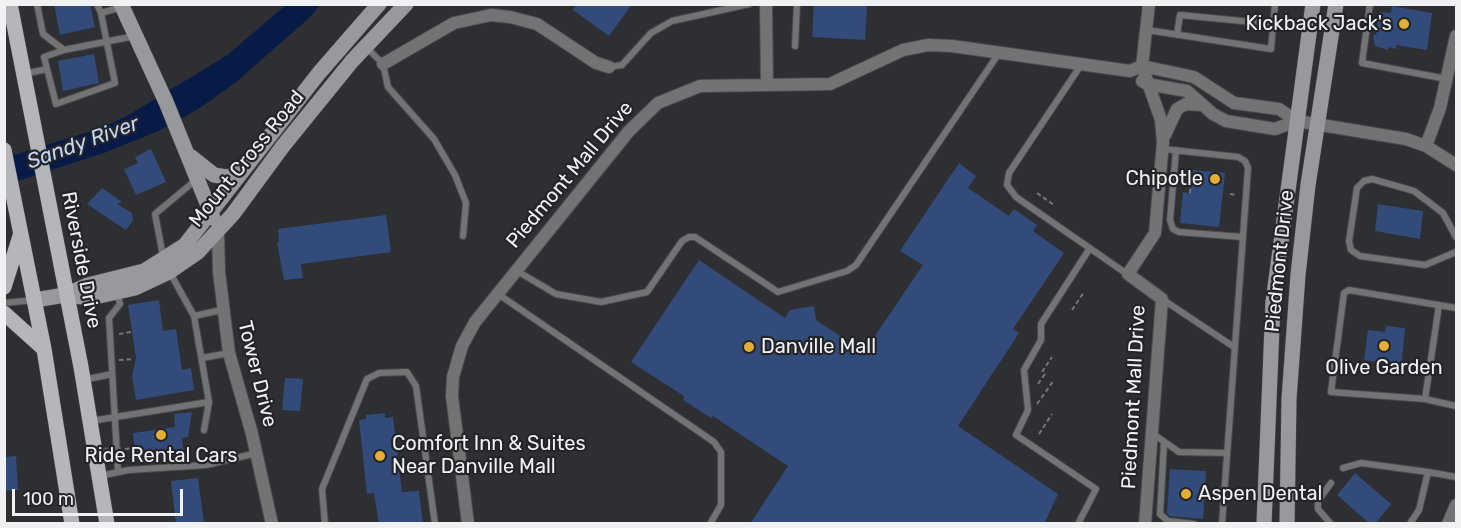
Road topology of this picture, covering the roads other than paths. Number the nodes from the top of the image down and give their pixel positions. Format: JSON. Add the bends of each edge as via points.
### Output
{"nodes":[{"id":1,"x":10,"y":4,"type":"edge"},
{"id":2,"x":37,"y":4,"type":"edge"},
{"id":3,"x":97,"y":4,"type":"edge"},
{"id":4,"x":379,"y":4,"type":"edge"},
{"id":5,"x":406,"y":4,"type":"edge"},
{"id":6,"x":749,"y":4,"type":"edge"},
{"id":7,"x":766,"y":4,"type":"edge"},
{"id":8,"x":797,"y":4,"type":"edge"},
{"id":9,"x":1149,"y":4,"type":"edge"},
{"id":10,"x":1275,"y":4,"type":"edge"},
{"id":11,"x":1313,"y":4,"type":"edge"},
{"id":12,"x":1336,"y":4,"type":"edge"},
{"id":13,"x":1370,"y":4,"type":"edge"},
{"id":14,"x":121,"y":6,"type":"edge"},
{"id":15,"x":101,"y":14,"type":"junction"},
{"id":16,"x":1274,"y":24,"type":"junction"},
{"id":17,"x":1147,"y":30,"type":"junction"},
{"id":18,"x":1178,"y":35,"type":"junction"},
{"id":19,"x":135,"y":36,"type":"junction"},
{"id":20,"x":1456,"y":36,"type":"edge"},
{"id":21,"x":106,"y":43,"type":"junction"},
{"id":22,"x":366,"y":46,"type":"junction"},
{"id":23,"x":795,"y":46,"type":"dead end"},
{"id":24,"x":64,"y":50,"type":"junction"},
{"id":25,"x":999,"y":52,"type":"junction"},
{"id":26,"x":383,"y":64,"type":"junction"},
{"id":27,"x":1081,"y":64,"type":"junction"},
{"id":28,"x":1142,"y":66,"type":"junction"},
{"id":29,"x":609,"y":67,"type":"joint"},
{"id":30,"x":47,"y":69,"type":"junction"},
{"id":31,"x":1130,"y":71,"type":"junction"},
{"id":32,"x":23,"y":74,"type":"junction"},
{"id":33,"x":1451,"y":75,"type":"edge"},
{"id":34,"x":1147,"y":84,"type":"junction"},
{"id":35,"x":767,"y":85,"type":"junction"},
{"id":36,"x":1202,"y":105,"type":"junction"},
{"id":37,"x":1297,"y":121,"type":"junction"},
{"id":38,"x":1318,"y":124,"type":"junction"},
{"id":39,"x":1163,"y":144,"type":"junction"},
{"id":40,"x":1426,"y":146,"type":"junction"},
{"id":41,"x":4,"y":150,"type":"edge"},
{"id":42,"x":1176,"y":150,"type":"junction"},
{"id":43,"x":187,"y":151,"type":"junction"},
{"id":44,"x":1456,"y":165,"type":"edge"},
{"id":45,"x":240,"y":173,"type":"junction"},
{"id":46,"x":198,"y":178,"type":"junction"},
{"id":47,"x":211,"y":212,"type":"junction"},
{"id":48,"x":21,"y":230,"type":"junction"},
{"id":49,"x":218,"y":232,"type":"junction"},
{"id":50,"x":463,"y":236,"type":"dead end"},
{"id":51,"x":1242,"y":237,"type":"junction"},
{"id":52,"x":1456,"y":237,"type":"edge"},
{"id":53,"x":1090,"y":249,"type":"junction"},
{"id":54,"x":1456,"y":252,"type":"edge"},
{"id":55,"x":166,"y":266,"type":"junction"},
{"id":56,"x":517,"y":271,"type":"junction"},
{"id":57,"x":1128,"y":274,"type":"junction"},
{"id":58,"x":116,"y":285,"type":"junction"},
{"id":59,"x":4,"y":287,"type":"edge"},
{"id":60,"x":498,"y":294,"type":"junction"},
{"id":61,"x":65,"y":295,"type":"junction"},
{"id":62,"x":1161,"y":299,"type":"junction"},
{"id":63,"x":35,"y":300,"type":"junction"},
{"id":64,"x":4,"y":303,"type":"edge"},
{"id":65,"x":1439,"y":305,"type":"junction"},
{"id":66,"x":1456,"y":308,"type":"edge"},
{"id":67,"x":222,"y":310,"type":"junction"},
{"id":68,"x":4,"y":313,"type":"edge"},
{"id":69,"x":194,"y":315,"type":"junction"},
{"id":70,"x":1234,"y":348,"type":"junction"},
{"id":71,"x":44,"y":349,"type":"junction"},
{"id":72,"x":229,"y":353,"type":"junction"},
{"id":73,"x":202,"y":358,"type":"junction"},
{"id":74,"x":112,"y":374,"type":"junction"},
{"id":75,"x":83,"y":380,"type":"junction"},
{"id":76,"x":1425,"y":399,"type":"junction"},
{"id":77,"x":209,"y":402,"type":"junction"},
{"id":78,"x":1456,"y":406,"type":"edge"},
{"id":79,"x":115,"y":417,"type":"junction"},
{"id":80,"x":90,"y":421,"type":"junction"},
{"id":81,"x":204,"y":430,"type":"dead end"},
{"id":82,"x":1152,"y":434,"type":"junction"},
{"id":83,"x":1164,"y":442,"type":"junction"},
{"id":84,"x":118,"y":450,"type":"junction"},
{"id":85,"x":96,"y":453,"type":"junction"},
{"id":86,"x":256,"y":453,"type":"junction"},
{"id":87,"x":1227,"y":453,"type":"junction"},
{"id":88,"x":1343,"y":468,"type":"dead end"},
{"id":89,"x":118,"y":472,"type":"junction"},
{"id":90,"x":1428,"y":472,"type":"junction"},
{"id":91,"x":99,"y":476,"type":"junction"},
{"id":92,"x":1456,"y":477,"type":"edge"},
{"id":93,"x":1330,"y":483,"type":"dead end"},
{"id":94,"x":1456,"y":510,"type":"edge"},
{"id":95,"x":1411,"y":523,"type":"edge"},
{"id":96,"x":72,"y":524,"type":"edge"},
{"id":97,"x":107,"y":524,"type":"edge"},
{"id":98,"x":272,"y":524,"type":"edge"},
{"id":99,"x":325,"y":524,"type":"edge"},
{"id":100,"x":435,"y":524,"type":"edge"},
{"id":101,"x":468,"y":524,"type":"edge"},
{"id":102,"x":710,"y":524,"type":"edge"},
{"id":103,"x":1078,"y":524,"type":"edge"},
{"id":104,"x":1145,"y":524,"type":"edge"},
{"id":105,"x":1194,"y":524,"type":"edge"},
{"id":106,"x":1222,"y":524,"type":"edge"},
{"id":107,"x":1264,"y":524,"type":"edge"},
{"id":108,"x":1287,"y":524,"type":"edge"},
{"id":109,"x":1331,"y":524,"type":"edge"},
{"id":110,"x":1448,"y":524,"type":"edge"}],
"edges":[{"from":1,"to":32,"type":"main road","name":"Riverside Drive"},
{"from":2,"to":24,"type":"lane","via":[[43,34]]},
{"from":3,"to":15,"type":"lane"},
{"from":4,"to":45,"type":"main road","name":"Mount Cross Road"},
{"from":5,"to":22,"type":"main road","name":"Mount Cross Road"},
{"from":6,"to":29,"type":"lane","via":[[672,21],[651,33],[622,64]]},
{"from":7,"to":35,"type":"street"},
{"from":8,"to":23,"type":"lane"},
{"from":9,"to":17,"type":"street"},
{"from":10,"to":16,"type":"lane"},
{"from":11,"to":37,"type":"main road","name":"Piedmont Drive"},
{"from":12,"to":38,"type":"main road","name":"Piedmont Drive"},
{"from":13,"to":33,"type":"lane","via":[[1362,63]]},
{"from":14,"to":15,"type":"lane"},
{"from":14,"to":19,"type":"main road"},
{"from":15,"to":21,"type":"lane"},
{"from":16,"to":18,"type":"lane","via":[[1180,15]]},
{"from":16,"to":18,"type":"lane","via":[[1271,49]]},
{"from":17,"to":18,"type":"lane"},
{"from":17,"to":28,"type":"street"},
{"from":19,"to":21,"type":"lane"},
{"from":19,"to":43,"type":"main road"},
{"from":20,"to":33,"type":"street"},
{"from":21,"to":24,"type":"lane"},
{"from":21,"to":30,"type":"lane","via":[[115,83],[56,104]]},
{"from":22,"to":26,"type":"lane"},
{"from":22,"to":49,"type":"main road","name":"Mount Cross Road"},
{"from":24,"to":30,"type":"lane","via":[[44,57]]},
{"from":25,"to":27,"type":"street","name":"Piedmont Mall Drive"},
{"from":25,"to":35,"type":"street","name":"Piedmont Mall Drive","via":[[924,45],[896,53],[834,83]]},
{"from":25,"to":56,"type":"lane","via":[[856,265],[847,271],[778,292],[695,237],[682,241],[647,292],[601,302],[556,294]]},
{"from":26,"to":29,"type":"street","via":[[454,23],[491,15],[541,26],[596,63]]},
{"from":26,"to":50,"type":"lane","via":[[388,87],[445,154],[463,190]]},
{"from":27,"to":31,"type":"street","name":"Piedmont Mall Drive"},
{"from":27,"to":53,"type":"lane","via":[[1009,173],[1007,182],[1013,195]]},
{"from":28,"to":31,"type":"street"},
{"from":28,"to":34,"type":"street"},
{"from":28,"to":37,"type":"street","via":[[1191,76],[1230,102],[1279,109]]},
{"from":30,"to":32,"type":"lane"},
{"from":31,"to":34,"type":"street","name":"Piedmont Mall Drive"},
{"from":32,"to":61,"type":"main road","name":"Riverside Drive"},
{"from":33,"to":40,"type":"street"},
{"from":34,"to":36,"type":"street","via":[[1184,90]]},
{"from":34,"to":39,"type":"street","via":[[1161,120]]},
{"from":35,"to":56,"type":"street","name":"Piedmont Mall Drive","via":[[700,86],[679,92],[655,106],[637,121]]},
{"from":36,"to":37,"type":"street","via":[[1221,119],[1239,124],[1275,129]]},
{"from":36,"to":39,"type":"street","via":[[1177,108]]},
{"from":37,"to":38,"type":"street"},
{"from":37,"to":107,"type":"main road","name":"Piedmont Drive","via":[[1273,302]]},
{"from":38,"to":40,"type":"street"},
{"from":38,"to":108,"type":"main road","name":"Piedmont Drive","via":[[1298,275],[1289,399]]},
{"from":39,"to":42,"type":"lane"},
{"from":39,"to":57,"type":"street","via":[[1155,233]]},
{"from":40,"to":44,"type":"street"},
{"from":41,"to":48,"type":"main road"},
{"from":42,"to":51,"type":"lane","via":[[1245,161],[1248,168]]},
{"from":42,"to":51,"type":"lane","via":[[1170,220],[1173,229]]},
{"from":43,"to":45,"type":"main road","via":[[214,174],[227,177]]},
{"from":43,"to":46,"type":"main road"},
{"from":45,"to":47,"type":"main road","name":"Mount Cross Road"},
{"from":46,"to":47,"type":"main road"},
{"from":46,"to":55,"type":"lane","via":[[155,214]]},
{"from":47,"to":49,"type":"main road"},
{"from":47,"to":55,"type":"main road","name":"Mount Cross Road"},
{"from":48,"to":59,"type":"main road"},
{"from":48,"to":63,"type":"main road"},
{"from":49,"to":55,"type":"main road","name":"Mount Cross Road","via":[[198,252]]},
{"from":49,"to":67,"type":"street","name":"Tower Drive"},
{"from":51,"to":70,"type":"lane"},
{"from":52,"to":54,"type":"lane","via":[[1443,213],[1414,190],[1372,179],[1357,188],[1349,241],[1351,250],[1360,256],[1425,265]]},
{"from":53,"to":57,"type":"lane"},
{"from":53,"to":103,"type":"lane","via":[[1041,324],[1041,340],[1024,370],[1028,410],[1016,435],[1096,489]]},
{"from":55,"to":58,"type":"main road","name":"Mount Cross Road","via":[[135,288]]},
{"from":55,"to":69,"type":"lane"},
{"from":56,"to":60,"type":"street","name":"Piedmont Mall Drive"},
{"from":57,"to":62,"type":"street","name":"Piedmont Mall Drive"},
{"from":58,"to":61,"type":"main road","name":"Mount Cross Road","via":[[90,298]]},
{"from":58,"to":74,"type":"lane","via":[[120,304],[109,318]]},
{"from":60,"to":101,"type":"street","name":"Piedmont Mall Drive","via":[[468,334],[453,377],[453,409]]},
{"from":60,"to":102,"type":"lane","via":[[714,442],[721,452],[721,505]]},
{"from":61,"to":63,"type":"main road","name":"Mount Cross Road"},
{"from":61,"to":75,"type":"main road","name":"Riverside Drive"},
{"from":62,"to":70,"type":"lane"},
{"from":62,"to":82,"type":"street","name":"Piedmont Mall Drive"},
{"from":63,"to":64,"type":"lane"},
{"from":63,"to":71,"type":"main road"},
{"from":65,"to":66,"type":"lane"},
{"from":65,"to":76,"type":"lane"},
{"from":65,"to":76,"type":"lane","via":[[1349,291],[1341,299],[1331,392]]},
{"from":67,"to":69,"type":"lane"},
{"from":67,"to":72,"type":"street","name":"Tower Drive"},
{"from":68,"to":71,"type":"main road"},
{"from":69,"to":73,"type":"lane"},
{"from":70,"to":87,"type":"lane"},
{"from":71,"to":96,"type":"main road"},
{"from":72,"to":73,"type":"lane"},
{"from":72,"to":86,"type":"street","name":"Tower Drive"},
{"from":73,"to":77,"type":"lane"},
{"from":74,"to":75,"type":"lane"},
{"from":74,"to":79,"type":"lane"},
{"from":75,"to":80,"type":"main road","name":"Riverside Drive"},
{"from":76,"to":78,"type":"lane"},
{"from":77,"to":79,"type":"lane"},
{"from":77,"to":81,"type":"lane"},
{"from":79,"to":80,"type":"lane"},
{"from":79,"to":84,"type":"lane"},
{"from":80,"to":85,"type":"main road","name":"Riverside Drive"},
{"from":82,"to":83,"type":"lane"},
{"from":82,"to":104,"type":"street","name":"Piedmont Mall Drive"},
{"from":83,"to":87,"type":"lane","via":[[1179,452]]},
{"from":83,"to":105,"type":"lane","via":[[1160,514],[1168,521]]},
{"from":84,"to":85,"type":"lane"},
{"from":84,"to":89,"type":"lane"},
{"from":85,"to":91,"type":"main road","name":"Riverside Drive"},
{"from":86,"to":89,"type":"lane","via":[[206,465]]},
{"from":86,"to":98,"type":"street","name":"Tower Drive"},
{"from":87,"to":106,"type":"lane"},
{"from":88,"to":90,"type":"lane","via":[[1361,463]]},
{"from":89,"to":91,"type":"lane"},
{"from":90,"to":92,"type":"lane"},
{"from":90,"to":95,"type":"lane","via":[[1419,510]]},
{"from":91,"to":97,"type":"main road","name":"Riverside Drive"},
{"from":93,"to":109,"type":"lane","via":[[1318,501],[1322,516]]},
{"from":94,"to":110,"type":"street"},
{"from":99,"to":100,"type":"lane","via":[[322,489],[367,379],[379,373],[398,372],[407,372],[416,386]]}]}
